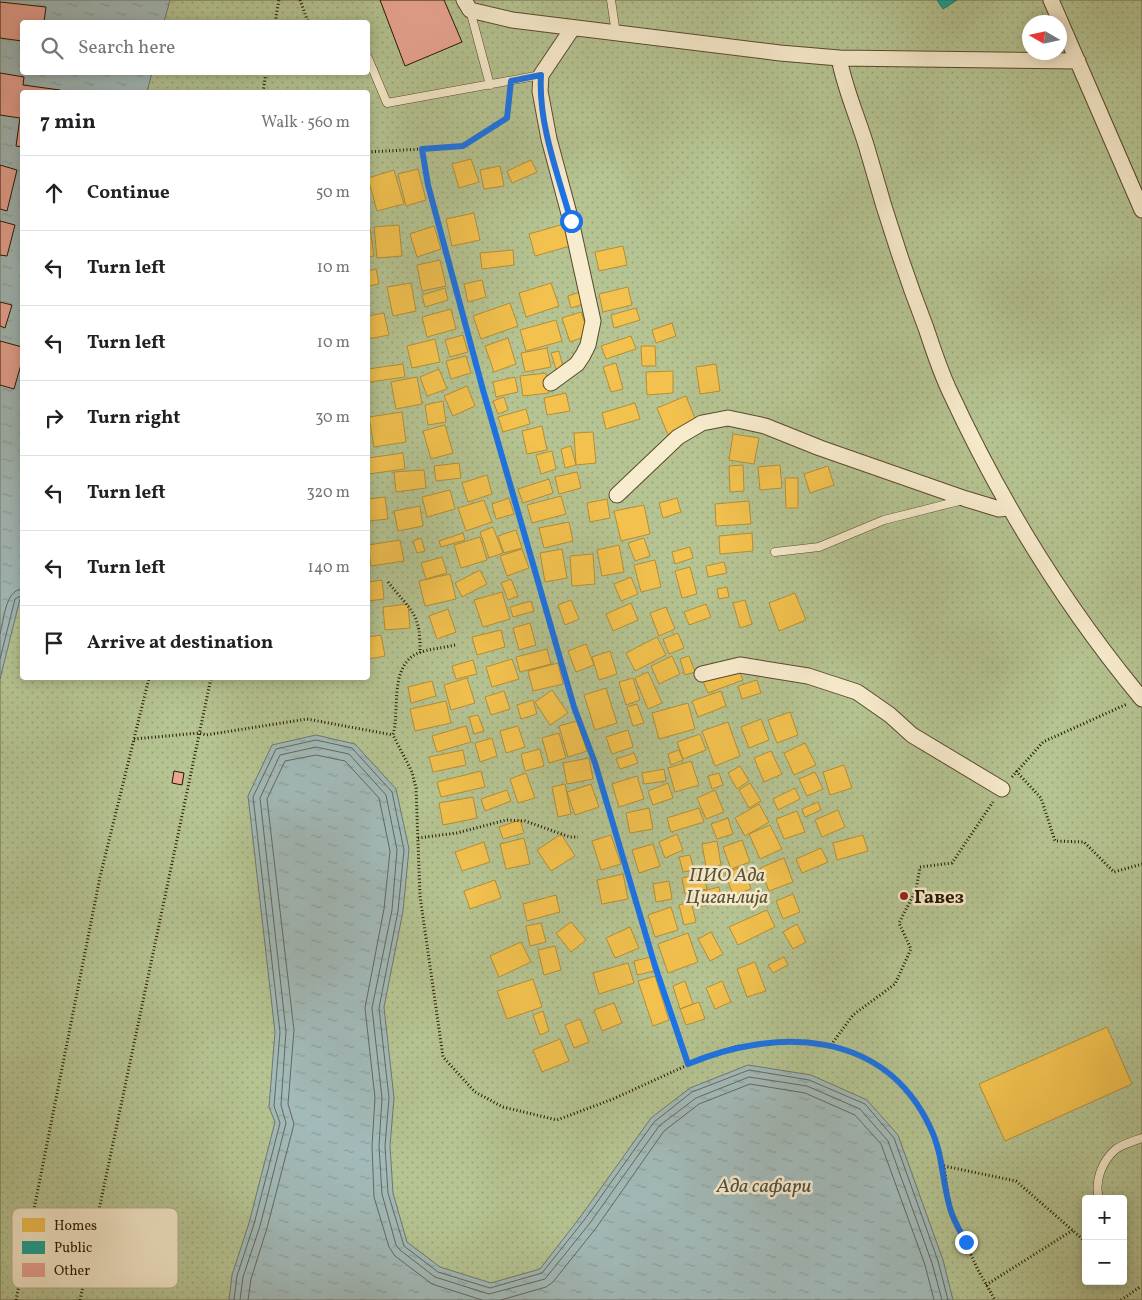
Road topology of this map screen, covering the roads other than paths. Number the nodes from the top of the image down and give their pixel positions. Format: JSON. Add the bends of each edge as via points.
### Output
{"nodes":[{"id":1,"x":611,"y":0,"type":"edge"},
{"id":2,"x":1051,"y":0,"type":"edge"},
{"id":3,"x":467,"y":5,"type":"edge"},
{"id":4,"x":572,"y":29,"type":"junction"},
{"id":5,"x":616,"y":34,"type":"junction"},
{"id":6,"x":839,"y":58,"type":"junction"},
{"id":7,"x":1078,"y":61,"type":"junction"},
{"id":8,"x":370,"y":63,"type":"edge"},
{"id":9,"x":541,"y":75,"type":"junction"},
{"id":10,"x":490,"y":85,"type":"junction"},
{"id":11,"x":1142,"y":210,"type":"edge"},
{"id":12,"x":551,"y":384,"type":"dead end"},
{"id":13,"x":617,"y":495,"type":"dead end"},
{"id":14,"x":966,"y":499,"type":"junction"},
{"id":15,"x":1009,"y":508,"type":"junction"},
{"id":16,"x":775,"y":552,"type":"dead end"},
{"id":17,"x":702,"y":674,"type":"dead end"},
{"id":18,"x":1142,"y":698,"type":"edge"},
{"id":19,"x":1002,"y":789,"type":"road end"},
{"id":20,"x":1142,"y":1138,"type":"edge"},
{"id":21,"x":1098,"y":1195,"type":"edge"}],
"edges":[{"from":1,"to":5,"type":"lane"},
{"from":2,"to":7,"type":"street"},
{"from":3,"to":4,"type":"street","via":[[512,20]]},
{"from":3,"to":10,"type":"lane"},
{"from":4,"to":5,"type":"street"},
{"from":4,"to":9,"type":"street"},
{"from":5,"to":6,"type":"street"},
{"from":6,"to":7,"type":"street"},
{"from":6,"to":15,"type":"street","via":[[911,290],[949,390]]},
{"from":7,"to":11,"type":"street"},
{"from":8,"to":10,"type":"lane","via":[[387,103]]},
{"from":9,"to":10,"type":"lane"},
{"from":9,"to":12,"type":"street","via":[[540,91],[549,139],[593,321],[588,345],[577,364]]},
{"from":13,"to":14,"type":"street","via":[[678,437],[702,424],[728,418],[766,426]]},
{"from":14,"to":15,"type":"street","via":[[999,509]]},
{"from":14,"to":16,"type":"lane","via":[[884,520],[819,547]]},
{"from":15,"to":18,"type":"street","via":[[1077,614]]},
{"from":17,"to":19,"type":"street","via":[[740,665],[808,676],[857,692],[912,735]]},
{"from":20,"to":21,"type":"lane","via":[[1116,1149],[1100,1170]]}]}
